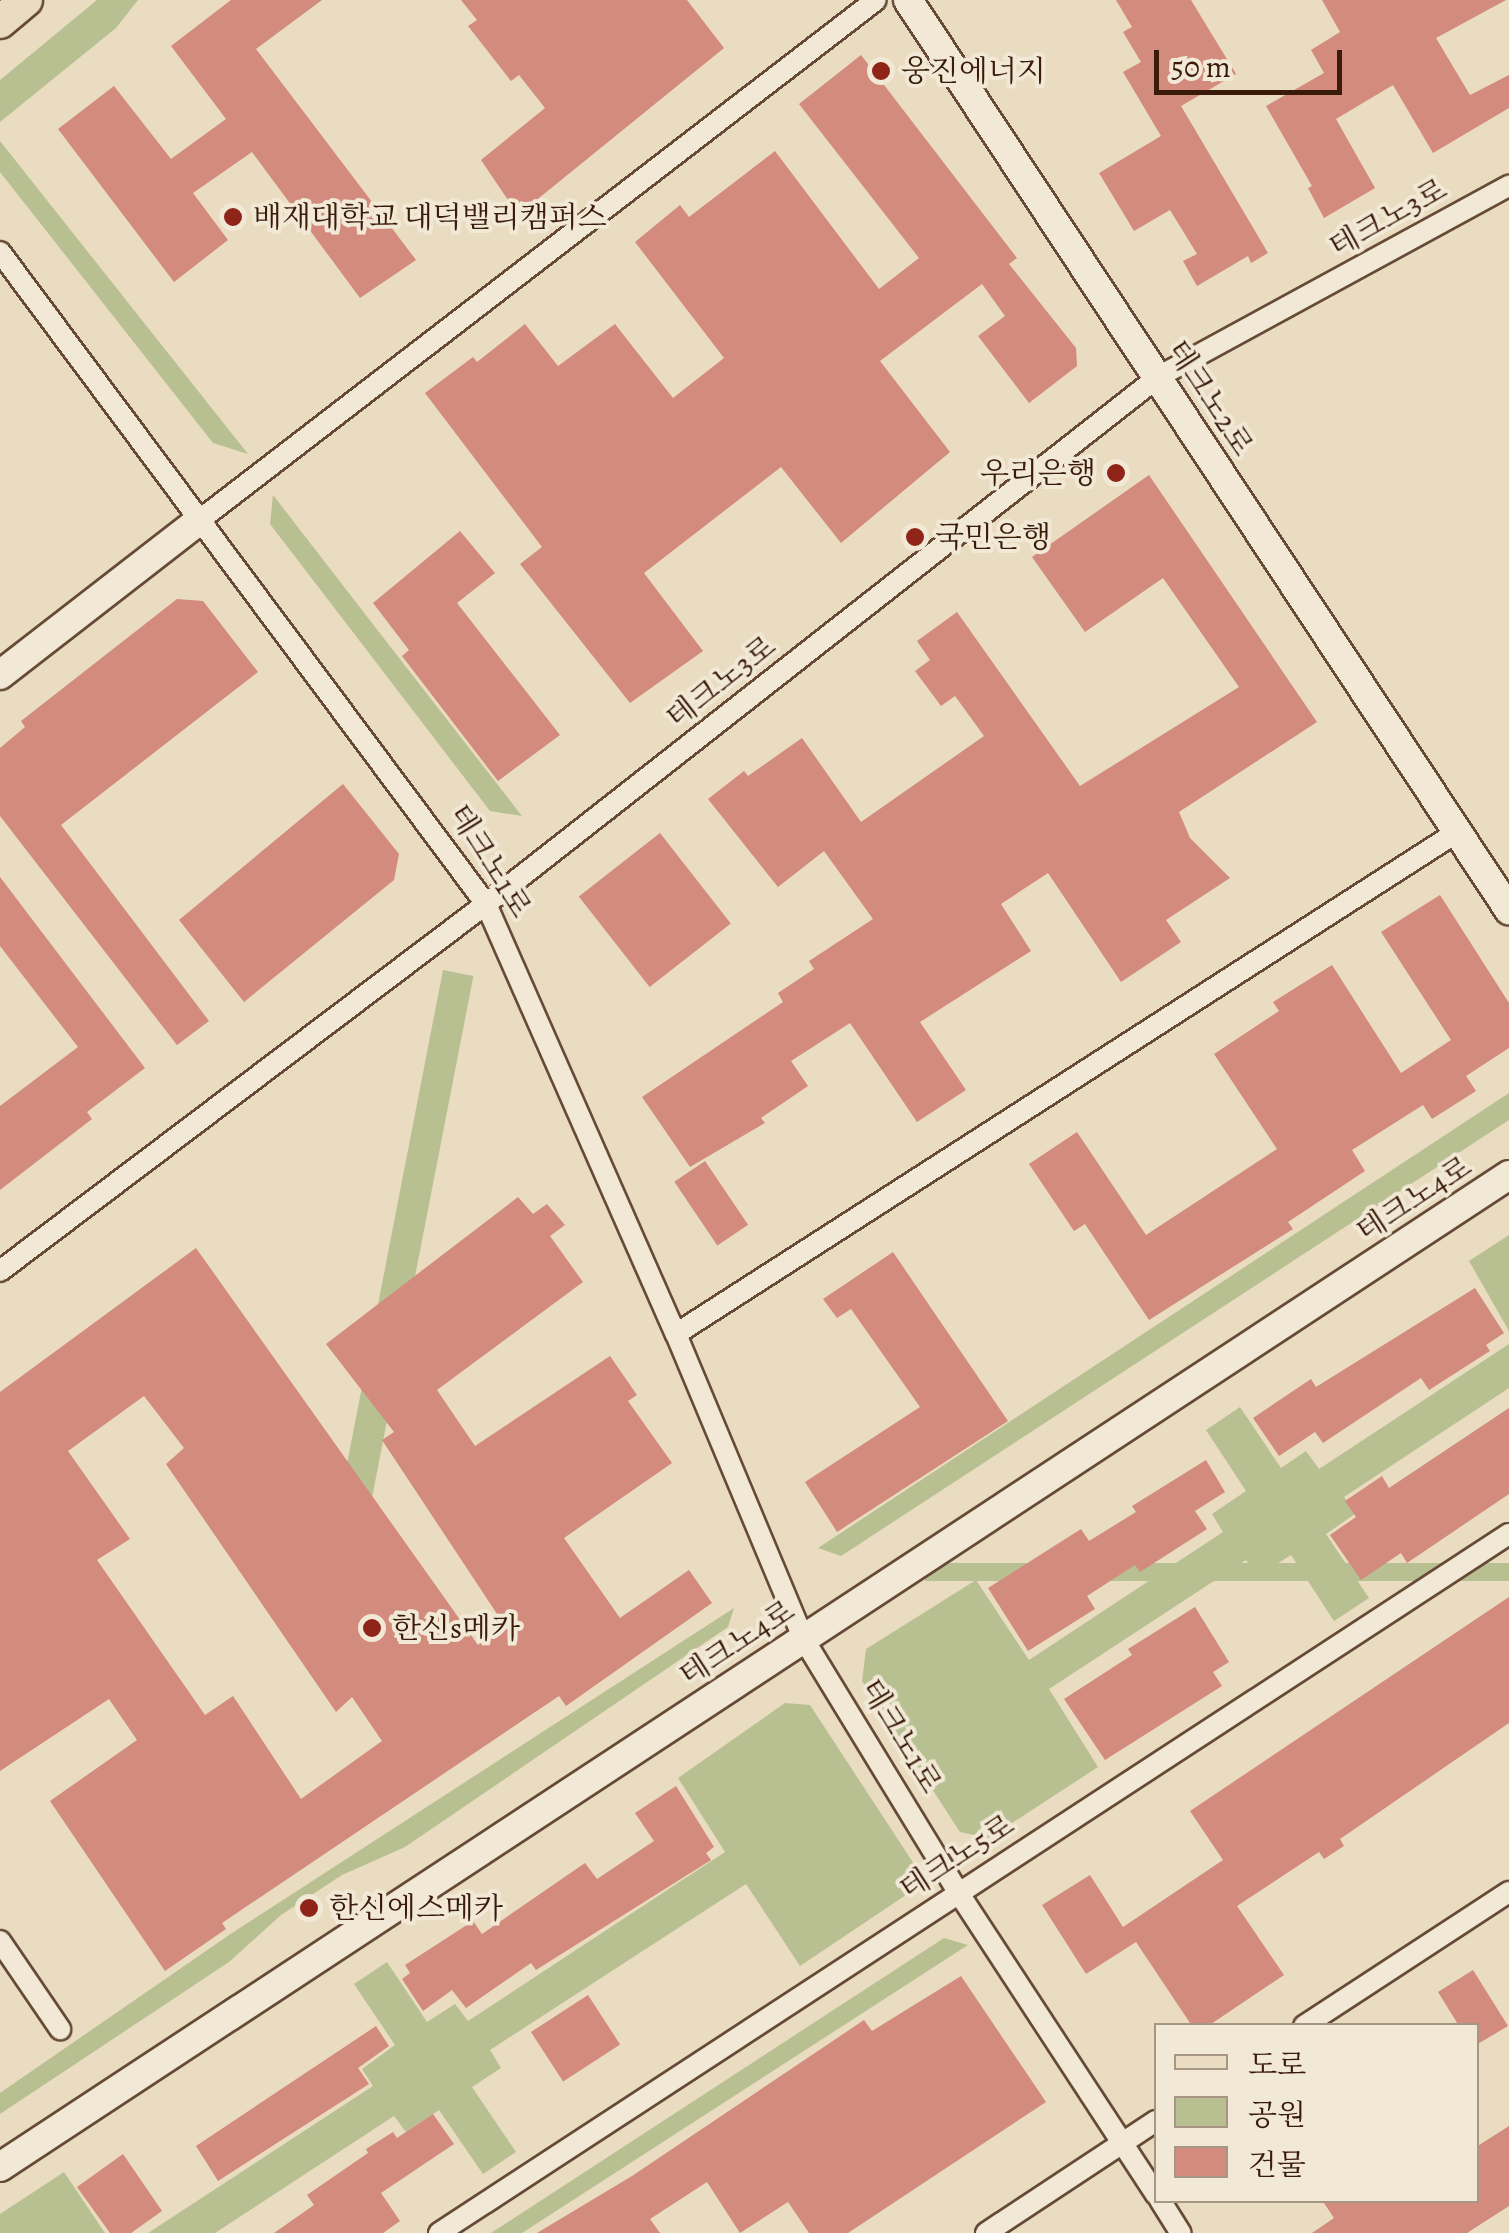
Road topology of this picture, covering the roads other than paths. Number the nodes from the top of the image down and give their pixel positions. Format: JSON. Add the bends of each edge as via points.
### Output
{"nodes":[{"id":1,"x":26,"y":0,"type":"edge"},
{"id":2,"x":876,"y":0,"type":"edge"},
{"id":3,"x":908,"y":0,"type":"edge"},
{"id":4,"x":0,"y":22,"type":"edge"},
{"id":5,"x":1509,"y":186,"type":"edge"},
{"id":6,"x":0,"y":252,"type":"edge"},
{"id":7,"x":1158,"y":377,"type":"junction"},
{"id":8,"x":201,"y":519,"type":"junction"},
{"id":9,"x":0,"y":675,"type":"edge"},
{"id":10,"x":1458,"y":832,"type":"junction"},
{"id":11,"x":486,"y":904,"type":"junction"},
{"id":12,"x":1509,"y":910,"type":"edge"},
{"id":13,"x":1509,"y":1175,"type":"edge"},
{"id":14,"x":0,"y":1271,"type":"edge"},
{"id":15,"x":676,"y":1334,"type":"junction"},
{"id":16,"x":1509,"y":1534,"type":"edge"},
{"id":17,"x":804,"y":1638,"type":"junction"},
{"id":18,"x":958,"y":1892,"type":"junction"},
{"id":19,"x":1500,"y":1898,"type":"edge"},
{"id":20,"x":0,"y":1941,"type":"edge"},
{"id":21,"x":1309,"y":2023,"type":"edge"},
{"id":22,"x":60,"y":2029,"type":"dead end"},
{"id":23,"x":1154,"y":2122,"type":"edge"},
{"id":24,"x":1123,"y":2144,"type":"junction"},
{"id":25,"x":0,"y":2166,"type":"edge"},
{"id":26,"x":1154,"y":2192,"type":"edge"},
{"id":27,"x":1161,"y":2203,"type":"edge"},
{"id":28,"x":440,"y":2233,"type":"edge"},
{"id":29,"x":986,"y":2233,"type":"edge"},
{"id":30,"x":1182,"y":2233,"type":"edge"}],
"edges":[{"from":1,"to":4,"type":"main road"},
{"from":2,"to":8,"type":"street"},
{"from":3,"to":7,"type":"main road","name":"테크노2로"},
{"from":5,"to":7,"type":"street","name":"테크노3로"},
{"from":6,"to":8,"type":"street","name":"테크노1로"},
{"from":7,"to":10,"type":"main road","name":"테크노2로"},
{"from":7,"to":11,"type":"street","name":"테크노3로"},
{"from":8,"to":9,"type":"main road"},
{"from":8,"to":11,"type":"street","name":"테크노1로"},
{"from":10,"to":12,"type":"main road","name":"테크노2로"},
{"from":10,"to":15,"type":"street"},
{"from":11,"to":14,"type":"street","name":"테크노3로"},
{"from":11,"to":15,"type":"street","name":"테크노1로"},
{"from":13,"to":17,"type":"main road","name":"테크노4로"},
{"from":15,"to":17,"type":"street","name":"테크노1로"},
{"from":16,"to":18,"type":"street","name":"테크노5로"},
{"from":17,"to":18,"type":"street","name":"테크노1로"},
{"from":17,"to":25,"type":"main road","name":"테크노4로"},
{"from":18,"to":24,"type":"street","name":"테크노1로"},
{"from":18,"to":28,"type":"street","name":"테크노5로"},
{"from":19,"to":21,"type":"street"},
{"from":20,"to":22,"type":"street"},
{"from":23,"to":24,"type":"street"},
{"from":24,"to":26,"type":"street","name":"테크노1로"},
{"from":24,"to":29,"type":"street"},
{"from":27,"to":30,"type":"street","name":"테크노1로"}]}
